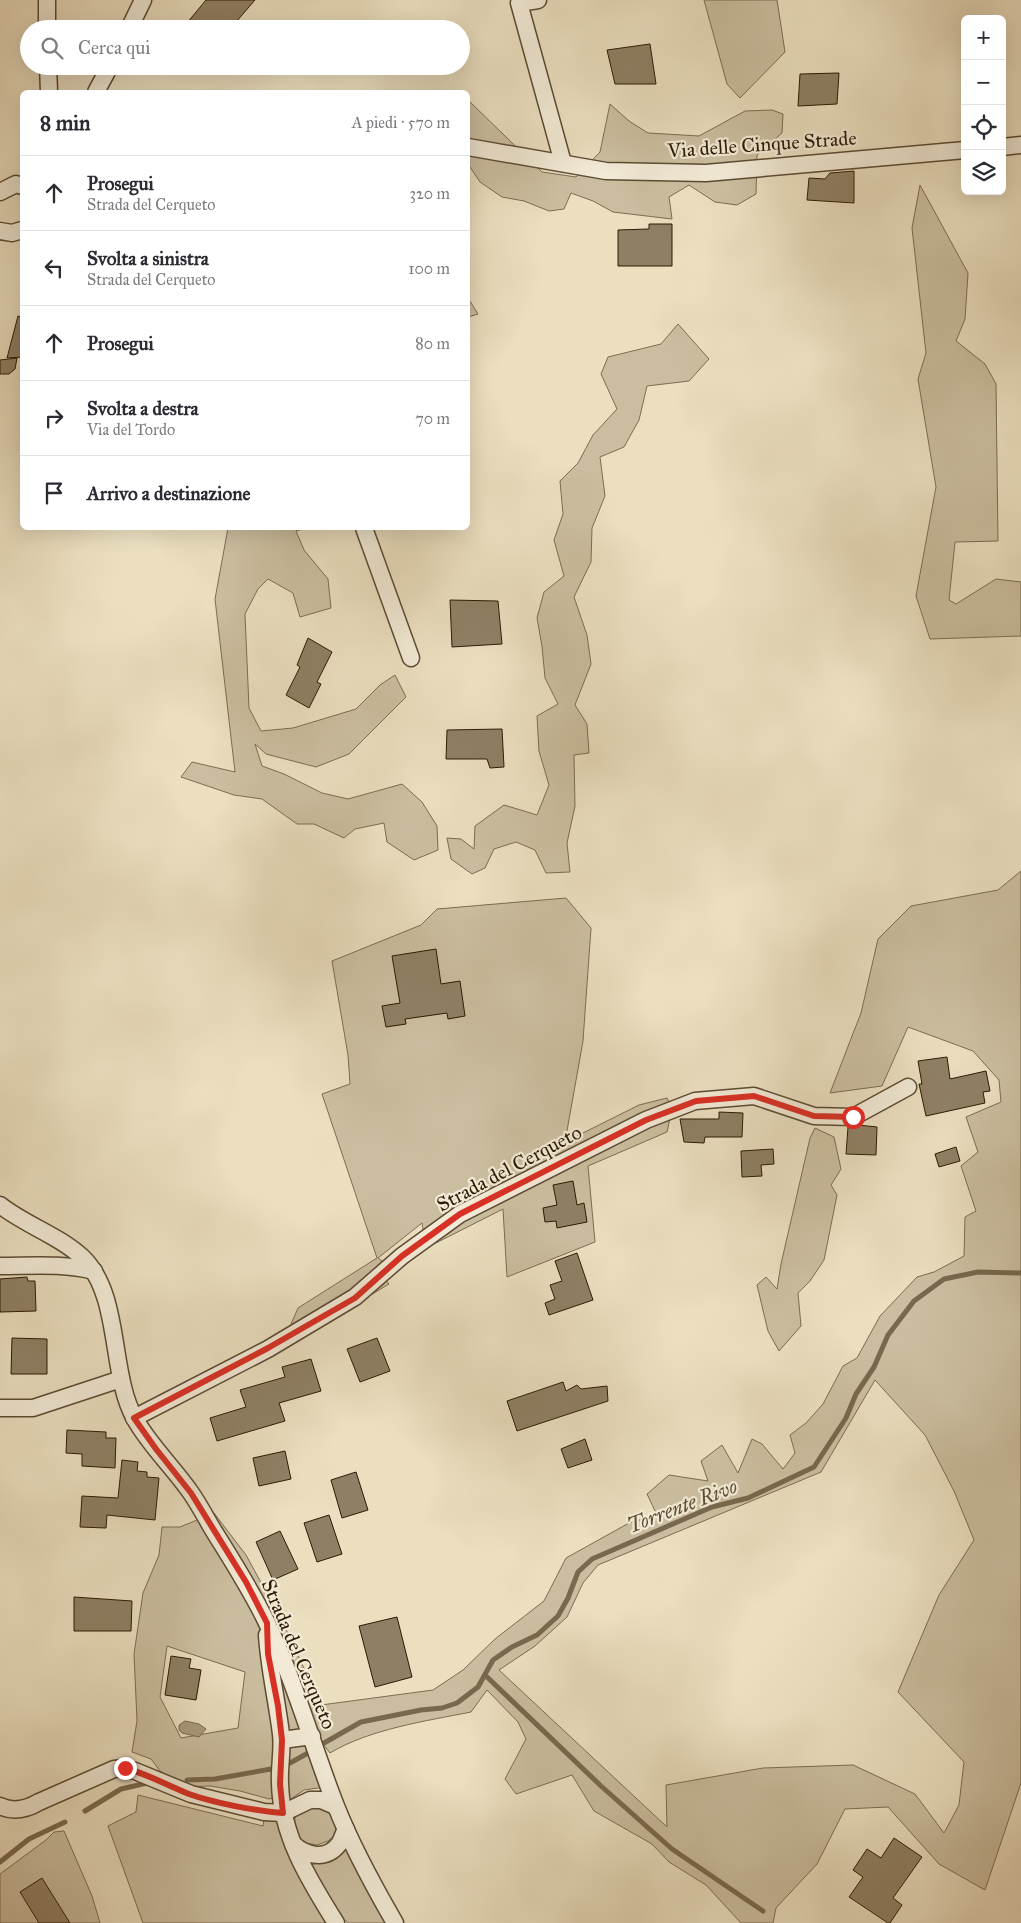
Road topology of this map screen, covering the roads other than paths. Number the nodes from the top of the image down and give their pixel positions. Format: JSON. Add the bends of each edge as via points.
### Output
{"nodes":[{"id":1,"x":47,"y":0,"type":"edge"},
{"id":2,"x":143,"y":0,"type":"edge"},
{"id":3,"x":538,"y":0,"type":"edge"},
{"id":4,"x":47,"y":20,"type":"edge"},
{"id":5,"x":133,"y":20,"type":"edge"},
{"id":6,"x":48,"y":75,"type":"edge"},
{"id":7,"x":105,"y":75,"type":"edge"},
{"id":8,"x":49,"y":90,"type":"edge"},
{"id":9,"x":97,"y":90,"type":"edge"},
{"id":10,"x":1021,"y":146,"type":"edge"},
{"id":11,"x":470,"y":147,"type":"edge"},
{"id":12,"x":1006,"y":147,"type":"edge"},
{"id":13,"x":961,"y":150,"type":"edge"},
{"id":14,"x":563,"y":163,"type":"junction"},
{"id":15,"x":20,"y":183,"type":"edge"},
{"id":16,"x":0,"y":192,"type":"edge"},
{"id":17,"x":20,"y":231,"type":"edge"},
{"id":18,"x":0,"y":232,"type":"edge"},
{"id":19,"x":365,"y":530,"type":"edge"},
{"id":20,"x":411,"y":658,"type":"dead end"},
{"id":21,"x":908,"y":1087,"type":"dead end"},
{"id":22,"x":0,"y":1205,"type":"edge"},
{"id":23,"x":0,"y":1266,"type":"edge"},
{"id":24,"x":94,"y":1271,"type":"junction"},
{"id":25,"x":121,"y":1380,"type":"junction"},
{"id":26,"x":0,"y":1408,"type":"edge"},
{"id":27,"x":134,"y":1418,"type":"junction"},
{"id":28,"x":267,"y":1623,"type":"junction"},
{"id":29,"x":312,"y":1736,"type":"junction"},
{"id":30,"x":282,"y":1740,"type":"junction"},
{"id":31,"x":335,"y":1806,"type":"junction"},
{"id":32,"x":2,"y":1812,"type":"edge"},
{"id":33,"x":283,"y":1813,"type":"junction"},
{"id":34,"x":346,"y":1829,"type":"junction"},
{"id":35,"x":293,"y":1844,"type":"junction"},
{"id":36,"x":336,"y":1923,"type":"edge"},
{"id":37,"x":395,"y":1923,"type":"edge"}],
"edges":[{"from":1,"to":4,"type":"street"},
{"from":2,"to":5,"type":"street"},
{"from":3,"to":14,"type":"street","via":[[519,3]]},
{"from":6,"to":8,"type":"street"},
{"from":7,"to":9,"type":"street"},
{"from":10,"to":12,"type":"street"},
{"from":11,"to":14,"type":"street","name":"Via delle Cinque Strade"},
{"from":13,"to":14,"type":"street","name":"Via delle Cinque Strade","via":[[706,173],[606,171]]},
{"from":15,"to":16,"type":"street"},
{"from":17,"to":18,"type":"street"},
{"from":19,"to":20,"type":"street"},
{"from":21,"to":27,"type":"street","name":"Strada del Cerqueto","via":[[853,1117],[814,1116],[754,1096],[696,1101],[646,1120],[460,1214],[402,1256],[355,1298]]},
{"from":22,"to":24,"type":"street","name":"Strada del Cerqueto","via":[[68,1246]]},
{"from":23,"to":24,"type":"street","via":[[76,1266]]},
{"from":24,"to":25,"type":"street","name":"Strada del Cerqueto","via":[[103,1293]]},
{"from":25,"to":26,"type":"street","via":[[33,1408]]},
{"from":25,"to":27,"type":"street","name":"Strada del Cerqueto"},
{"from":27,"to":28,"type":"street","name":"Strada del Cerqueto","via":[[191,1493],[246,1582]]},
{"from":28,"to":29,"type":"street","name":"Strada del Cerqueto"},
{"from":28,"to":30,"type":"street","via":[[268,1654]]},
{"from":29,"to":30,"type":"street"},
{"from":29,"to":31,"type":"street","name":"Strada del Cerqueto"},
{"from":30,"to":33,"type":"street","via":[[280,1784]]},
{"from":31,"to":33,"type":"street","via":[[321,1800],[310,1800]]},
{"from":31,"to":34,"type":"street","name":"Strada del Cerqueto"},
{"from":32,"to":33,"type":"street","via":[[29,1808],[114,1769],[125,1768],[191,1794],[264,1812]]},
{"from":33,"to":35,"type":"street"},
{"from":34,"to":35,"type":"street","via":[[340,1843],[323,1855],[301,1851]]},
{"from":34,"to":37,"type":"street","name":"Strada del Cerqueto"},
{"from":35,"to":36,"type":"street","via":[[308,1880]]}]}
